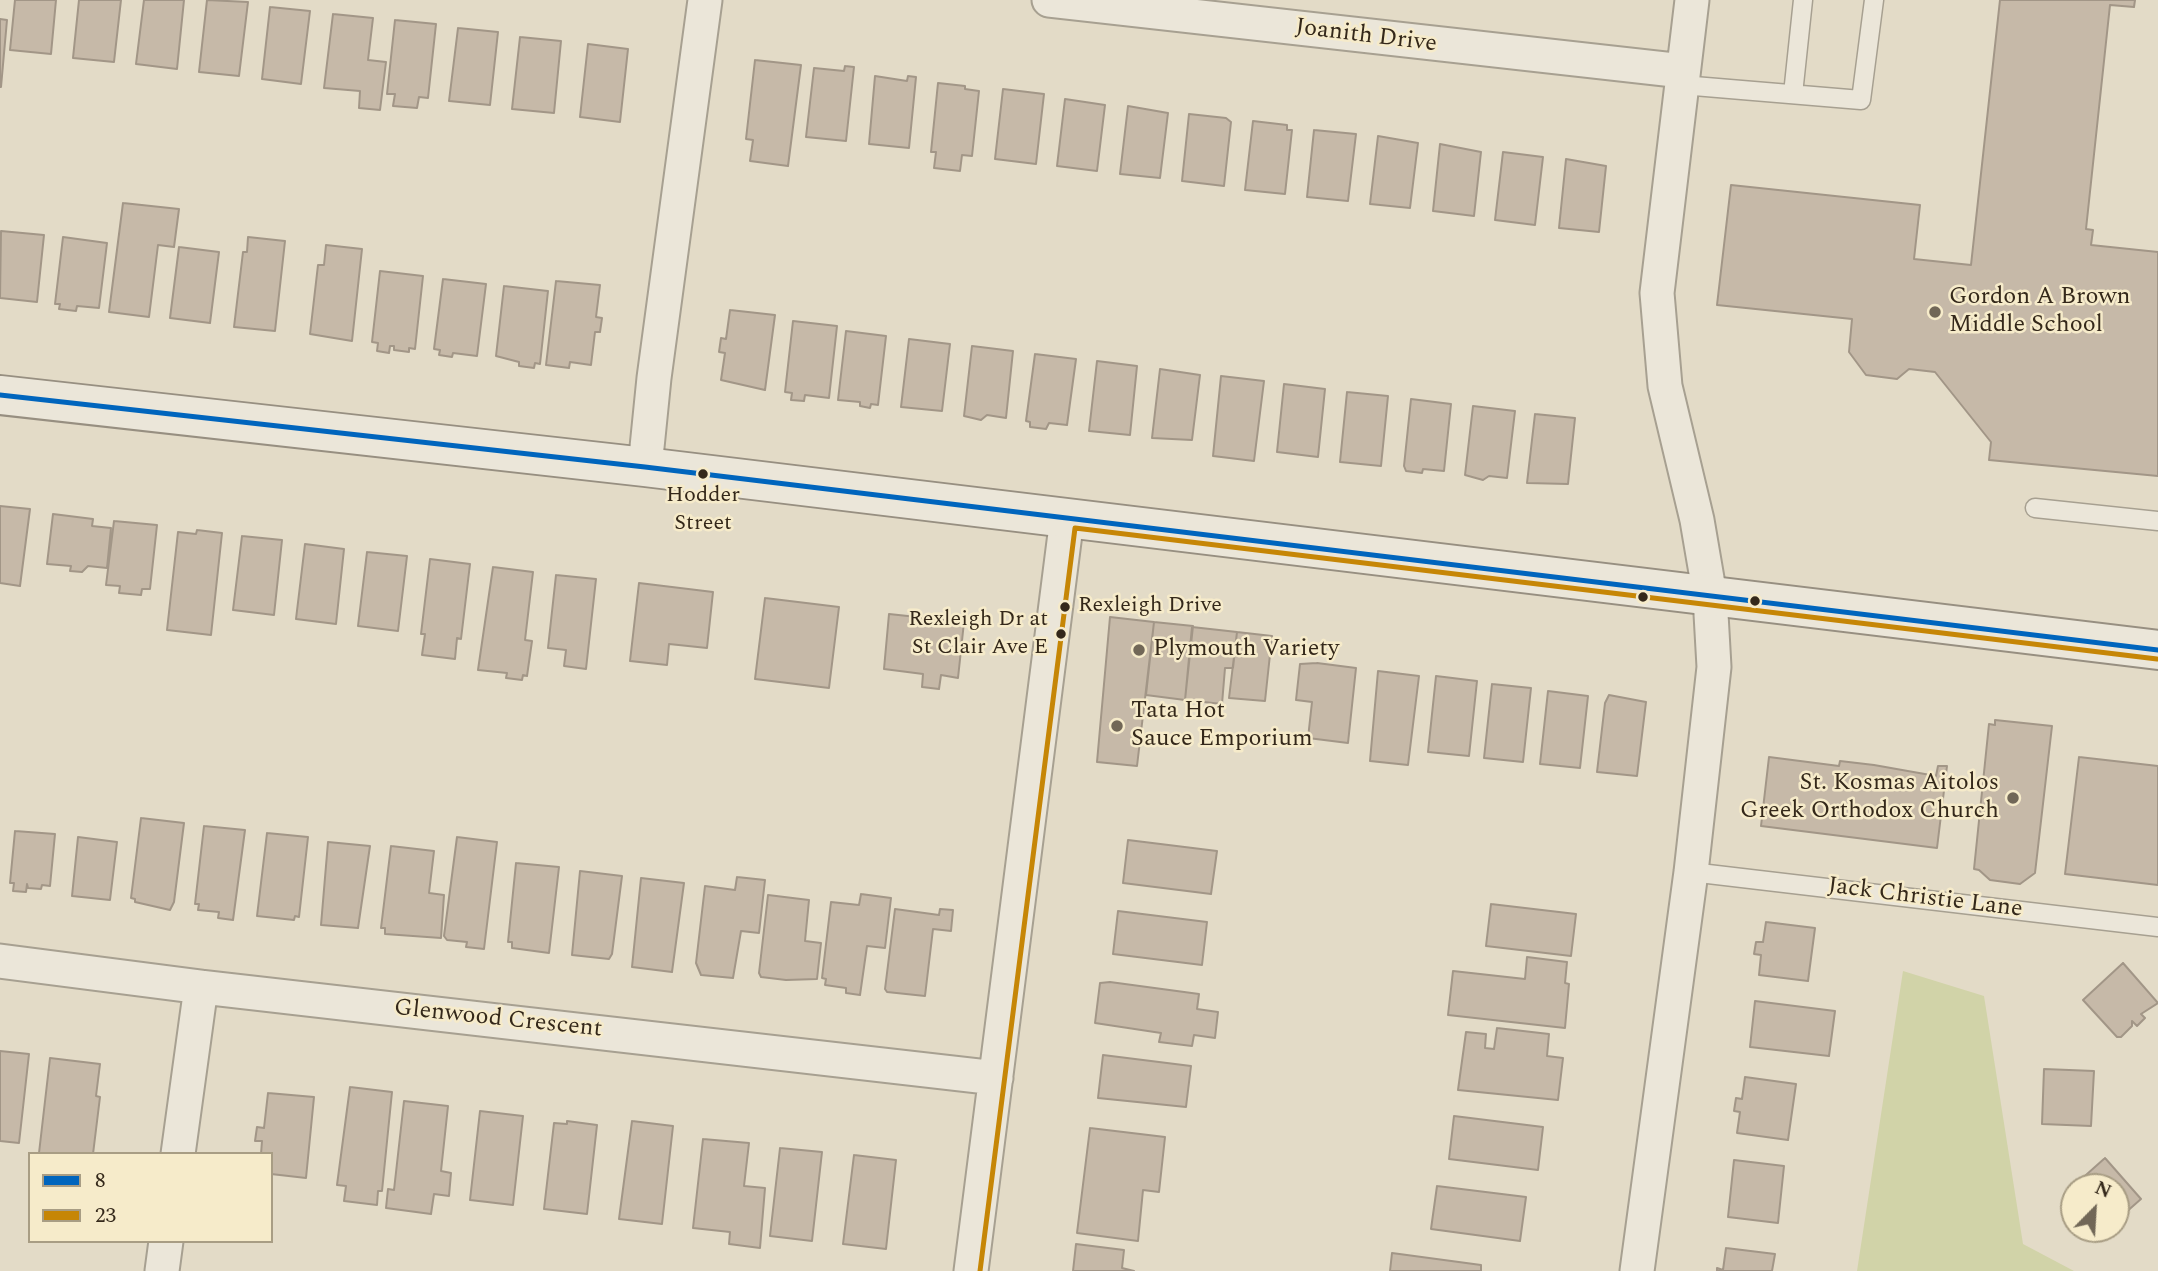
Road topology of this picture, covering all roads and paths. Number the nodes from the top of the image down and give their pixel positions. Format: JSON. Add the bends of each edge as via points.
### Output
{"nodes":[{"id":1,"x":705,"y":0,"type":"edge"},
{"id":2,"x":1049,"y":0,"type":"edge"},
{"id":3,"x":1692,"y":0,"type":"edge"},
{"id":4,"x":1803,"y":0,"type":"edge"},
{"id":5,"x":1874,"y":0,"type":"edge"},
{"id":6,"x":1683,"y":78,"type":"junction"},
{"id":7,"x":1793,"y":94,"type":"junction"},
{"id":8,"x":0,"y":395,"type":"edge"},
{"id":9,"x":645,"y":467,"type":"junction"},
{"id":10,"x":2035,"y":508,"type":"dead end"},
{"id":11,"x":1067,"y":518,"type":"junction"},
{"id":12,"x":2158,"y":521,"type":"edge"},
{"id":13,"x":1710,"y":596,"type":"junction"},
{"id":14,"x":2158,"y":650,"type":"edge"},
{"id":15,"x":1691,"y":872,"type":"junction"},
{"id":16,"x":2158,"y":927,"type":"edge"},
{"id":17,"x":0,"y":961,"type":"edge"},
{"id":18,"x":201,"y":987,"type":"junction"},
{"id":19,"x":996,"y":1078,"type":"junction"},
{"id":20,"x":178,"y":1152,"type":"edge"},
{"id":21,"x":166,"y":1243,"type":"edge"},
{"id":22,"x":162,"y":1271,"type":"edge"},
{"id":23,"x":971,"y":1271,"type":"edge"},
{"id":24,"x":1637,"y":1271,"type":"edge"}],
"edges":[{"from":1,"to":9,"type":"street"},
{"from":2,"to":6,"type":"street","name":"Joanith Drive"},
{"from":3,"to":6,"type":"street"},
{"from":4,"to":7,"type":"lane"},
{"from":5,"to":7,"type":"lane","via":[[1861,100]]},
{"from":6,"to":7,"type":"lane"},
{"from":6,"to":13,"type":"street","via":[[1657,293],[1665,386],[1698,520]]},
{"from":8,"to":9,"type":"main road"},
{"from":9,"to":11,"type":"main road"},
{"from":10,"to":12,"type":"lane"},
{"from":11,"to":13,"type":"main road"},
{"from":11,"to":19,"type":"street"},
{"from":13,"to":14,"type":"main road"},
{"from":13,"to":15,"type":"street","via":[[1714,667]]},
{"from":15,"to":16,"type":"lane","name":"Jack Christie Lane"},
{"from":15,"to":24,"type":"street"},
{"from":17,"to":18,"type":"street","name":"Glenwood Crescent"},
{"from":18,"to":19,"type":"street","name":"Glenwood Crescent"},
{"from":18,"to":20,"type":"street"},
{"from":19,"to":23,"type":"street"},
{"from":21,"to":22,"type":"street"}]}
